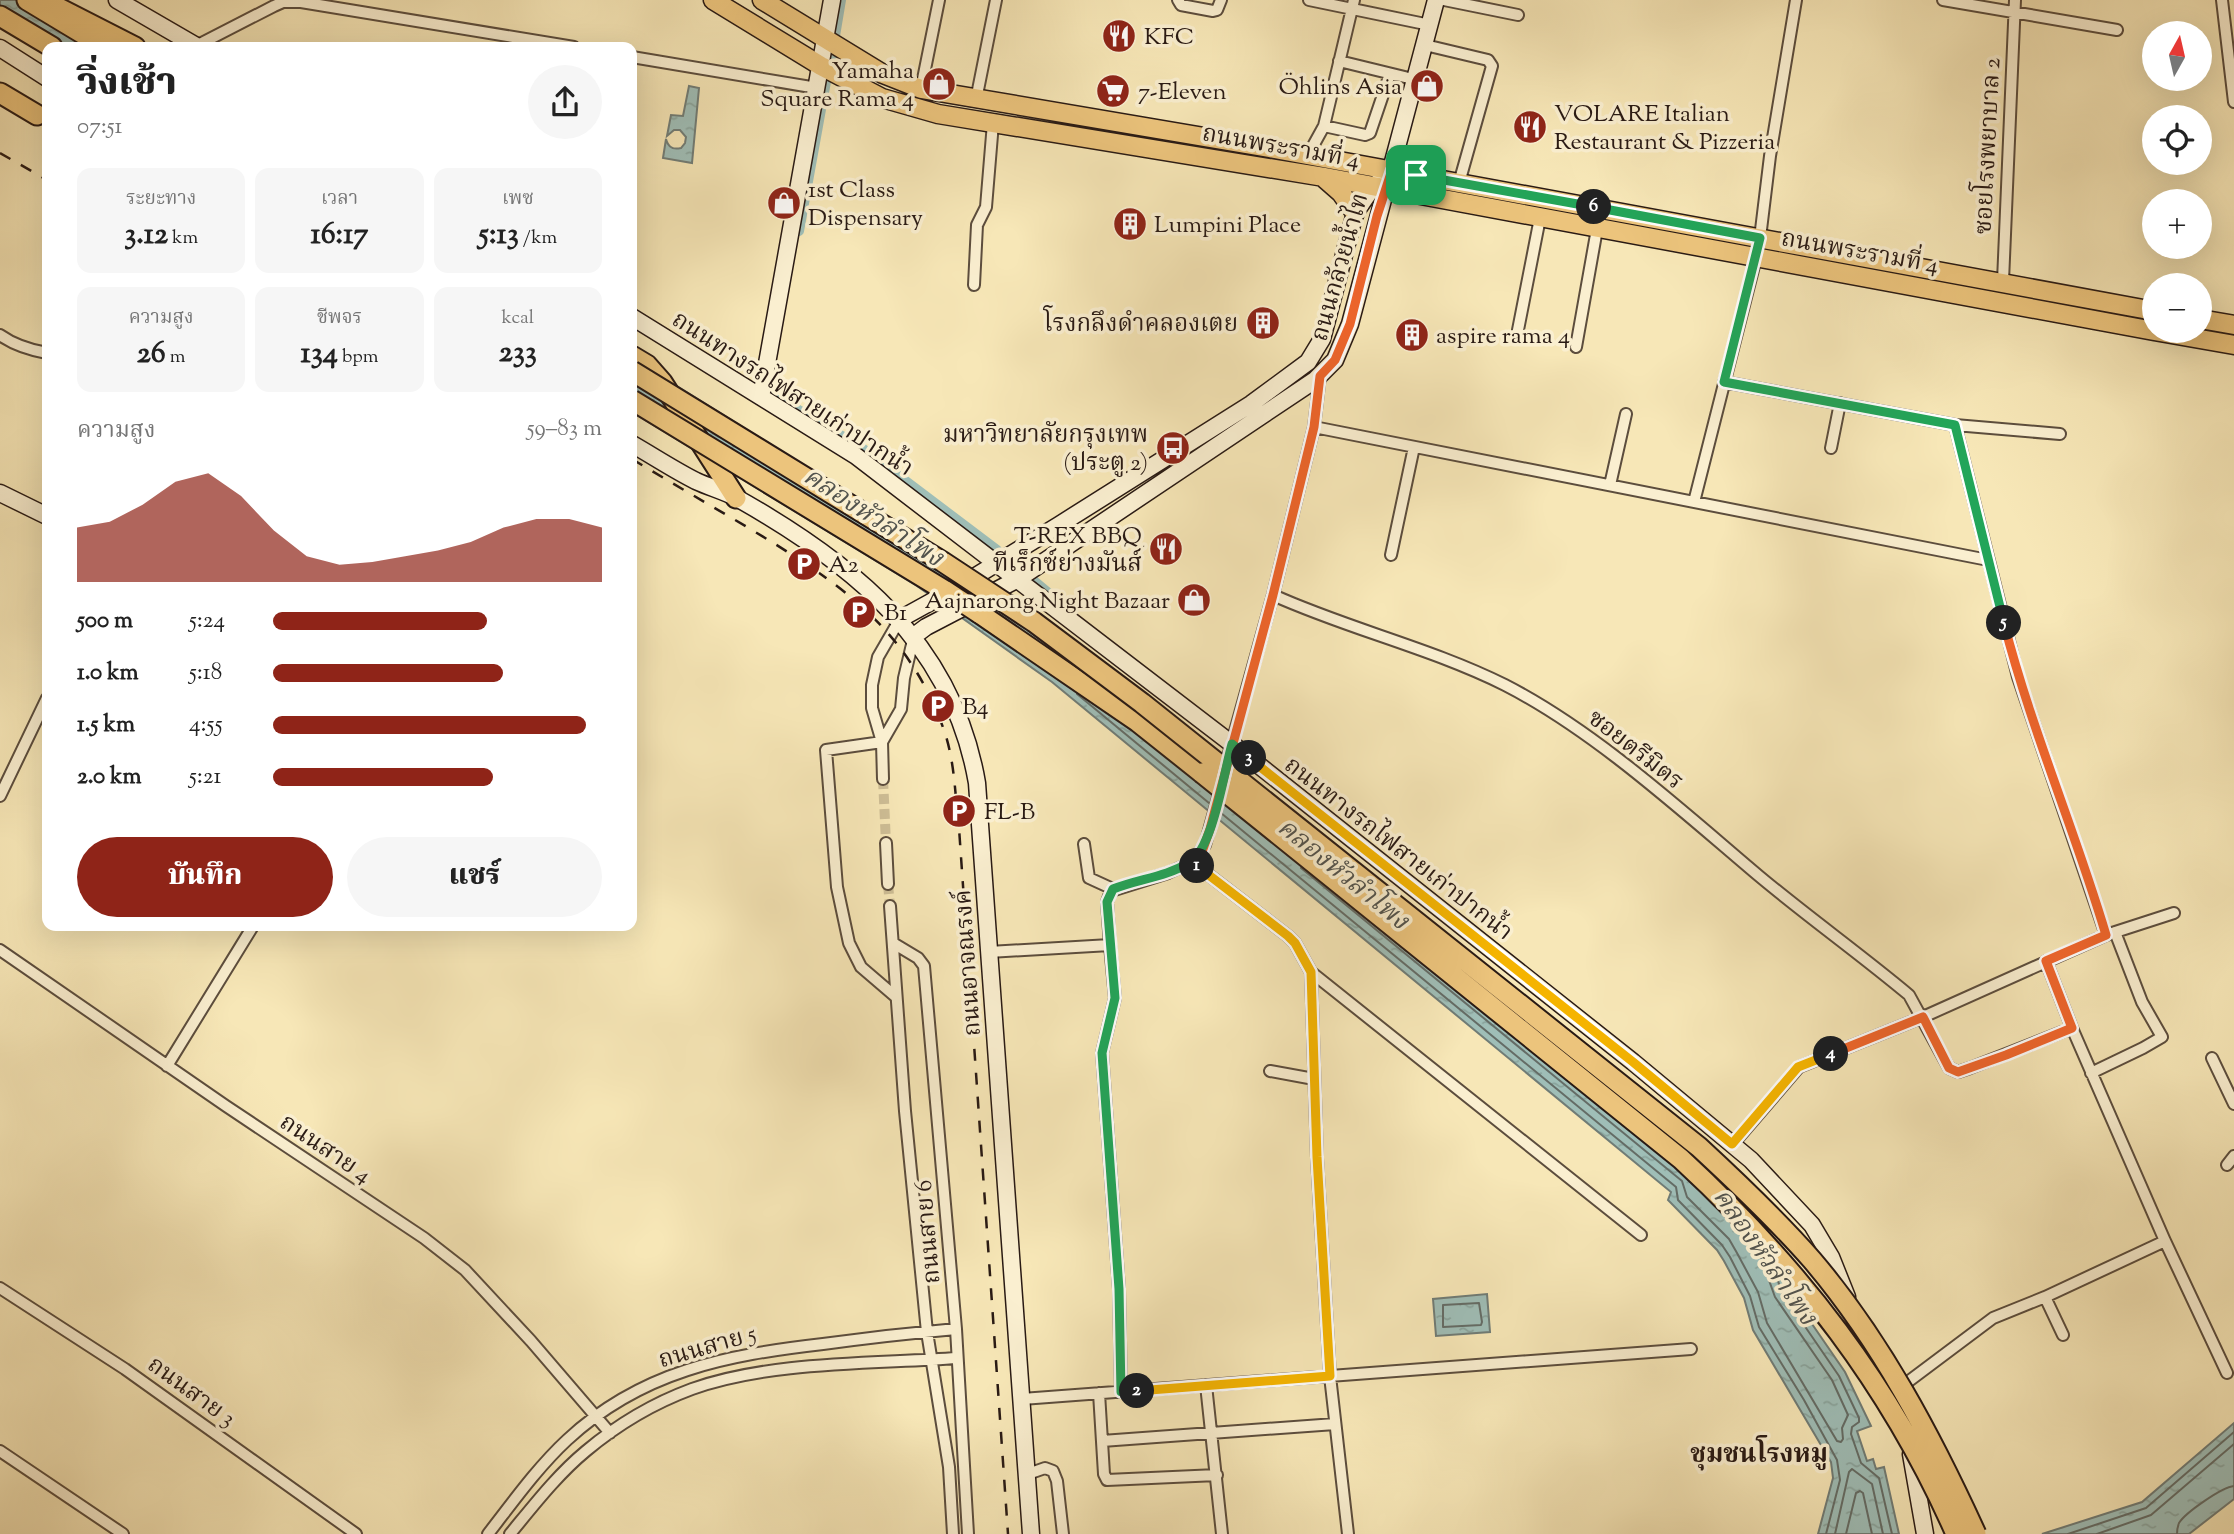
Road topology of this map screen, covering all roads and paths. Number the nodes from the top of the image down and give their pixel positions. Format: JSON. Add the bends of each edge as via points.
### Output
{"nodes":[{"id":1,"x":27,"y":0,"type":"edge"},
{"id":2,"x":43,"y":0,"type":"edge"},
{"id":3,"x":117,"y":0,"type":"edge"},
{"id":4,"x":713,"y":0,"type":"edge"},
{"id":5,"x":762,"y":0,"type":"edge"},
{"id":6,"x":832,"y":0,"type":"edge"},
{"id":7,"x":939,"y":0,"type":"edge"},
{"id":8,"x":996,"y":0,"type":"edge"},
{"id":9,"x":1178,"y":0,"type":"edge"},
{"id":10,"x":1220,"y":0,"type":"edge"},
{"id":11,"x":1310,"y":0,"type":"edge"},
{"id":12,"x":1436,"y":0,"type":"edge"},
{"id":13,"x":1444,"y":0,"type":"edge"},
{"id":14,"x":1796,"y":0,"type":"edge"},
{"id":15,"x":1943,"y":0,"type":"edge"},
{"id":16,"x":2222,"y":0,"type":"edge"},
{"id":17,"x":274,"y":3,"type":"edge"},
{"id":18,"x":1353,"y":4,"type":"edge"},
{"id":19,"x":2015,"y":6,"type":"edge"},
{"id":20,"x":1518,"y":15,"type":"dead end"},
{"id":21,"x":0,"y":16,"type":"edge"},
{"id":22,"x":1430,"y":25,"type":"junction"},
{"id":23,"x":2117,"y":30,"type":"dead end"},
{"id":24,"x":826,"y":40,"type":"junction"},
{"id":25,"x":44,"y":42,"type":"edge"},
{"id":26,"x":96,"y":42,"type":"edge"},
{"id":27,"x":125,"y":42,"type":"edge"},
{"id":28,"x":190,"y":42,"type":"edge"},
{"id":29,"x":204,"y":42,"type":"edge"},
{"id":30,"x":545,"y":42,"type":"edge"},
{"id":31,"x":1424,"y":45,"type":"junction"},
{"id":32,"x":0,"y":48,"type":"edge"},
{"id":33,"x":637,"y":58,"type":"edge"},
{"id":34,"x":0,"y":59,"type":"edge"},
{"id":35,"x":1339,"y":61,"type":"junction"},
{"id":36,"x":821,"y":66,"type":"junction"},
{"id":37,"x":1390,"y":74,"type":"junction"},
{"id":38,"x":42,"y":75,"type":"edge"},
{"id":39,"x":1417,"y":79,"type":"junction"},
{"id":40,"x":42,"y":85,"type":"edge"},
{"id":41,"x":817,"y":88,"type":"junction"},
{"id":42,"x":921,"y":89,"type":"junction"},
{"id":43,"x":0,"y":93,"type":"edge"},
{"id":44,"x":976,"y":100,"type":"junction"},
{"id":45,"x":2234,"y":102,"type":"edge"},
{"id":46,"x":37,"y":115,"type":"dead end"},
{"id":47,"x":993,"y":123,"type":"junction"},
{"id":48,"x":1324,"y":126,"type":"junction"},
{"id":49,"x":1308,"y":155,"type":"junction"},
{"id":50,"x":1392,"y":170,"type":"junction"},
{"id":51,"x":1324,"y":177,"type":"junction"},
{"id":52,"x":1459,"y":183,"type":"junction"},
{"id":53,"x":1379,"y":188,"type":"junction"},
{"id":54,"x":1355,"y":213,"type":"junction"},
{"id":55,"x":1539,"y":218,"type":"junction"},
{"id":56,"x":1597,"y":229,"type":"junction"},
{"id":57,"x":1760,"y":238,"type":"junction"},
{"id":58,"x":1756,"y":258,"type":"junction"},
{"id":59,"x":2003,"y":281,"type":"junction"},
{"id":60,"x":974,"y":285,"type":"dead end"},
{"id":61,"x":2142,"y":308,"type":"edge"},
{"id":62,"x":637,"y":320,"type":"edge"},
{"id":63,"x":2212,"y":321,"type":"edge"},
{"id":64,"x":2234,"y":325,"type":"edge"},
{"id":65,"x":2142,"y":329,"type":"edge"},
{"id":66,"x":1518,"y":330,"type":"dead end"},
{"id":67,"x":0,"y":335,"type":"edge"},
{"id":68,"x":2212,"y":341,"type":"edge"},
{"id":69,"x":2234,"y":345,"type":"edge"},
{"id":70,"x":1576,"y":347,"type":"dead end"},
{"id":71,"x":42,"y":352,"type":"edge"},
{"id":72,"x":637,"y":359,"type":"edge"},
{"id":73,"x":1308,"y":362,"type":"junction"},
{"id":74,"x":637,"y":373,"type":"edge"},
{"id":75,"x":1320,"y":376,"type":"junction"},
{"id":76,"x":1724,"y":382,"type":"junction"},
{"id":77,"x":761,"y":397,"type":"junction"},
{"id":78,"x":637,"y":403,"type":"edge"},
{"id":79,"x":1840,"y":404,"type":"junction"},
{"id":80,"x":1626,"y":414,"type":"dead end"},
{"id":81,"x":1955,"y":425,"type":"junction"},
{"id":82,"x":1314,"y":427,"type":"junction"},
{"id":83,"x":2060,"y":434,"type":"dead end"},
{"id":84,"x":637,"y":435,"type":"edge"},
{"id":85,"x":637,"y":447,"type":"edge"},
{"id":86,"x":1414,"y":447,"type":"junction"},
{"id":87,"x":1831,"y":447,"type":"dead end"},
{"id":88,"x":1610,"y":485,"type":"junction"},
{"id":89,"x":0,"y":493,"type":"edge"},
{"id":90,"x":733,"y":496,"type":"junction"},
{"id":91,"x":1694,"y":502,"type":"junction"},
{"id":92,"x":42,"y":514,"type":"edge"},
{"id":93,"x":1391,"y":555,"type":"dead end"},
{"id":94,"x":1988,"y":560,"type":"junction"},
{"id":95,"x":998,"y":563,"type":"junction"},
{"id":96,"x":1018,"y":579,"type":"junction"},
{"id":97,"x":1273,"y":595,"type":"junction"},
{"id":98,"x":904,"y":618,"type":"junction"},
{"id":99,"x":920,"y":632,"type":"junction"},
{"id":100,"x":42,"y":708,"type":"edge"},
{"id":101,"x":882,"y":742,"type":"junction"},
{"id":102,"x":1230,"y":751,"type":"junction"},
{"id":103,"x":883,"y":779,"type":"tunnel mouth"},
{"id":104,"x":0,"y":796,"type":"edge"},
{"id":105,"x":886,"y":843,"type":"tunnel mouth"},
{"id":106,"x":1084,"y":844,"type":"dead end"},
{"id":107,"x":1192,"y":862,"type":"junction"},
{"id":108,"x":888,"y":884,"type":"tunnel mouth"},
{"id":109,"x":1113,"y":889,"type":"junction"},
{"id":110,"x":890,"y":906,"type":"tunnel mouth"},
{"id":111,"x":2174,"y":913,"type":"dead end"},
{"id":112,"x":250,"y":931,"type":"edge"},
{"id":113,"x":2111,"y":934,"type":"junction"},
{"id":114,"x":893,"y":943,"type":"junction"},
{"id":115,"x":1110,"y":945,"type":"junction"},
{"id":116,"x":0,"y":950,"type":"edge"},
{"id":117,"x":989,"y":952,"type":"junction"},
{"id":118,"x":2046,"y":961,"type":"junction"},
{"id":119,"x":1311,"y":972,"type":"junction"},
{"id":120,"x":896,"y":997,"type":"junction"},
{"id":121,"x":1923,"y":1017,"type":"junction"},
{"id":122,"x":2072,"y":1028,"type":"junction"},
{"id":123,"x":2212,"y":1058,"type":"dead end"},
{"id":124,"x":167,"y":1066,"type":"junction"},
{"id":125,"x":1270,"y":1071,"type":"dead end"},
{"id":126,"x":2091,"y":1073,"type":"junction"},
{"id":127,"x":1314,"y":1079,"type":"junction"},
{"id":128,"x":2234,"y":1104,"type":"edge"},
{"id":129,"x":1732,"y":1144,"type":"junction"},
{"id":130,"x":1641,"y":1235,"type":"dead end"},
{"id":131,"x":2165,"y":1241,"type":"junction"},
{"id":132,"x":0,"y":1288,"type":"edge"},
{"id":133,"x":2045,"y":1297,"type":"junction"},
{"id":134,"x":956,"y":1329,"type":"junction"},
{"id":135,"x":927,"y":1332,"type":"junction"},
{"id":136,"x":2063,"y":1335,"type":"dead end"},
{"id":137,"x":1691,"y":1349,"type":"dead end"},
{"id":138,"x":957,"y":1358,"type":"junction"},
{"id":139,"x":931,"y":1360,"type":"junction"},
{"id":140,"x":2227,"y":1373,"type":"dead end"},
{"id":141,"x":1330,"y":1376,"type":"junction"},
{"id":142,"x":1206,"y":1385,"type":"junction"},
{"id":143,"x":1121,"y":1392,"type":"junction"},
{"id":144,"x":1099,"y":1393,"type":"junction"},
{"id":145,"x":1891,"y":1394,"type":"junction"},
{"id":146,"x":1022,"y":1399,"type":"junction"},
{"id":147,"x":596,"y":1417,"type":"junction"},
{"id":148,"x":1335,"y":1424,"type":"junction"},
{"id":149,"x":610,"y":1433,"type":"junction"},
{"id":150,"x":1212,"y":1433,"type":"junction"},
{"id":151,"x":1102,"y":1441,"type":"junction"},
{"id":152,"x":0,"y":1451,"type":"edge"},
{"id":153,"x":1028,"y":1474,"type":"junction"},
{"id":154,"x":1217,"y":1475,"type":"junction"},
{"id":155,"x":1924,"y":1526,"type":"edge"},
{"id":156,"x":123,"y":1534,"type":"edge"},
{"id":157,"x":356,"y":1534,"type":"edge"},
{"id":158,"x":488,"y":1534,"type":"edge"},
{"id":159,"x":510,"y":1534,"type":"edge"},
{"id":160,"x":953,"y":1534,"type":"edge"},
{"id":161,"x":968,"y":1534,"type":"edge"},
{"id":162,"x":1031,"y":1534,"type":"edge"},
{"id":163,"x":1063,"y":1534,"type":"edge"},
{"id":164,"x":1222,"y":1534,"type":"edge"},
{"id":165,"x":1349,"y":1534,"type":"edge"},
{"id":166,"x":1956,"y":1534,"type":"edge"},
{"id":167,"x":1976,"y":1534,"type":"edge"}],
"edges":[{"from":1,"to":26,"type":"highway"},
{"from":2,"to":27,"type":"highway"},
{"from":3,"to":28,"type":"main road"},
{"from":4,"to":36,"type":"main road","name":"ถนนพระรามที่ 4"},
{"from":5,"to":24,"type":"main road","name":"ถนนพระรามที่ 4"},
{"from":6,"to":24,"type":"main road"},
{"from":7,"to":42,"type":"street"},
{"from":8,"to":44,"type":"street"},
{"from":9,"to":10,"type":"street","via":[[1181,5],[1213,11]]},
{"from":11,"to":18,"type":"street"},
{"from":12,"to":22,"type":"main road","name":"ถนนกล้วยน้ำไท"},
{"from":13,"to":20,"type":"street"},
{"from":14,"to":57,"type":"street"},
{"from":15,"to":19,"type":"street"},
{"from":16,"to":45,"type":"street"},
{"from":17,"to":29,"type":"street"},
{"from":17,"to":30,"type":"street","via":[[327,5]]},
{"from":18,"to":22,"type":"street"},
{"from":18,"to":35,"type":"street"},
{"from":19,"to":23,"type":"street"},
{"from":19,"to":59,"type":"street","name":"ซอยโรงพยาบาล 2"},
{"from":21,"to":25,"type":"highway"},
{"from":22,"to":31,"type":"main road","name":"ถนนกล้วยน้ำไท"},
{"from":24,"to":36,"type":"main road"},
{"from":24,"to":42,"type":"main road","name":"ถนนพระรามที่ 4","via":[[883,74]]},
{"from":31,"to":39,"type":"main road","name":"ถนนกล้วยน้ำไท"},
{"from":31,"to":52,"type":"street","via":[[1491,63]]},
{"from":32,"to":38,"type":"main road"},
{"from":33,"to":41,"type":"street"},
{"from":34,"to":40,"type":"main road"},
{"from":35,"to":37,"type":"street"},
{"from":35,"to":48,"type":"street"},
{"from":36,"to":41,"type":"main road"},
{"from":36,"to":47,"type":"main road","name":"ถนนพระรามที่ 4","via":[[882,98]]},
{"from":37,"to":39,"type":"street"},
{"from":37,"to":48,"type":"street","via":[[1370,133]]},
{"from":39,"to":50,"type":"main road","name":"ถนนกล้วยน้ำไท"},
{"from":41,"to":77,"type":"main road"},
{"from":42,"to":44,"type":"main road","name":"ถนนพระรามที่ 4"},
{"from":43,"to":46,"type":"highway"},
{"from":44,"to":49,"type":"main road","name":"ถนนพระรามที่ 4"},
{"from":47,"to":51,"type":"main road","name":"ถนนพระรามที่ 4"},
{"from":47,"to":60,"type":"street","via":[[986,207],[977,225]]},
{"from":48,"to":49,"type":"street"},
{"from":49,"to":50,"type":"main road","name":"ถนนพระรามที่ 4"},
{"from":50,"to":52,"type":"main road","name":"ถนนพระรามที่ 4"},
{"from":50,"to":53,"type":"main road","name":"ถนนกล้วยน้ำไท"},
{"from":51,"to":53,"type":"main road","name":"ถนนพระรามที่ 4"},
{"from":51,"to":54,"type":"main road"},
{"from":52,"to":57,"type":"main road","name":"ถนนพระรามที่ 4"},
{"from":53,"to":54,"type":"main road","name":"ถนนกล้วยน้ำไท"},
{"from":53,"to":55,"type":"main road","name":"ถนนพระรามที่ 4"},
{"from":53,"to":75,"type":"main road","name":"ถนนกล้วยน้ำไท","via":[[1350,324],[1335,360]]},
{"from":54,"to":73,"type":"main road","name":"ถนนกล้วยน้ำไท","via":[[1322,338]]},
{"from":55,"to":56,"type":"main road","name":"ถนนพระรามที่ 4"},
{"from":55,"to":66,"type":"street"},
{"from":56,"to":58,"type":"main road","name":"ถนนพระรามที่ 4"},
{"from":56,"to":70,"type":"street"},
{"from":57,"to":58,"type":"main road"},
{"from":57,"to":59,"type":"main road","name":"ถนนพระรามที่ 4"},
{"from":58,"to":65,"type":"main road","name":"ถนนพระรามที่ 4"},
{"from":58,"to":76,"type":"street"},
{"from":59,"to":61,"type":"main road","name":"ถนนพระรามที่ 4"},
{"from":62,"to":77,"type":"main road","name":"ถนนทางรถไฟสายเก่าปากน้ำ"},
{"from":63,"to":64,"type":"main road"},
{"from":67,"to":71,"type":"street"},
{"from":68,"to":69,"type":"main road","name":"ถนนพระรามที่ 4"},
{"from":72,"to":90,"type":"highway","via":[[662,382]]},
{"from":73,"to":75,"type":"main road"},
{"from":73,"to":95,"type":"main road","name":"ถนนกล้วยน้ำไท","via":[[1251,404]]},
{"from":74,"to":167,"type":"highway","bridge":true,"via":[[1034,622],[1699,1147],[1776,1220],[1846,1304],[1910,1404]]},
{"from":75,"to":82,"type":"street"},
{"from":75,"to":96,"type":"main road","name":"ถนนกล้วยน้ำไท"},
{"from":76,"to":79,"type":"street"},
{"from":76,"to":91,"type":"street"},
{"from":77,"to":95,"type":"main road","name":"ถนนทางรถไฟสายเก่าปากน้ำ","via":[[856,456]]},
{"from":78,"to":166,"type":"highway","bridge":true,"via":[[944,590],[1138,722],[1681,1159],[1760,1235],[1831,1320],[1894,1415]]},
{"from":79,"to":81,"type":"street"},
{"from":79,"to":87,"type":"street"},
{"from":80,"to":88,"type":"street"},
{"from":81,"to":83,"type":"street"},
{"from":81,"to":94,"type":"street"},
{"from":82,"to":86,"type":"street"},
{"from":82,"to":97,"type":"street"},
{"from":84,"to":90,"type":"main road","name":"ถนนอาจณรงค์"},
{"from":85,"to":90,"type":"main road","name":"ถนนอาจณรงค์"},
{"from":86,"to":88,"type":"street"},
{"from":86,"to":93,"type":"street"},
{"from":88,"to":91,"type":"street"},
{"from":89,"to":92,"type":"main road"},
{"from":90,"to":98,"type":"main road","name":"ถนนอาจณรงค์","via":[[841,566]]},
{"from":91,"to":94,"type":"street"},
{"from":94,"to":113,"type":"street","via":[[2018,677]]},
{"from":95,"to":96,"type":"main road","name":"ถนนทางรถไฟสายเก่าปากน้ำ"},
{"from":95,"to":98,"type":"main road","name":"ถนนกล้วยน้ำไท"},
{"from":96,"to":99,"type":"main road","name":"ถนนกล้วยน้ำไท"},
{"from":96,"to":102,"type":"main road","name":"ถนนทางรถไฟสายเก่าปากน้ำ"},
{"from":97,"to":102,"type":"street"},
{"from":97,"to":121,"type":"street","name":"ซอยตรีมิตร","via":[[1469,669],[1566,721],[1909,995]]},
{"from":98,"to":99,"type":"main road","name":"ถนนอาจณรงค์"},
{"from":98,"to":101,"type":"street","via":[[878,657],[872,685],[872,709]]},
{"from":99,"to":101,"type":"street","via":[[904,678],[901,709]]},
{"from":99,"to":117,"type":"main road","name":"ถนนอาจณรงค์","via":[[973,758]]},
{"from":100,"to":104,"type":"street"},
{"from":101,"to":103,"type":"street"},
{"from":101,"to":120,"type":"street","via":[[826,750],[837,887],[849,943],[861,967]]},
{"from":102,"to":107,"type":"street","bridge":true,"via":[[1210,829]]},
{"from":102,"to":129,"type":"main road","name":"ถนนทางรถไฟสายเก่าปากน้ำ","via":[[1623,1054]]},
{"from":105,"to":108,"type":"street"},
{"from":106,"to":109,"type":"street","via":[[1089,878]]},
{"from":107,"to":109,"type":"street"},
{"from":107,"to":119,"type":"street","via":[[1288,936]]},
{"from":109,"to":115,"type":"street","via":[[1107,902]]},
{"from":110,"to":114,"type":"street","name":"ถนนสาย 6"},
{"from":111,"to":113,"type":"street"},
{"from":112,"to":124,"type":"street"},
{"from":113,"to":118,"type":"street"},
{"from":113,"to":126,"type":"street","via":[[2162,1037]]},
{"from":114,"to":120,"type":"street","name":"ถนนสาย 6"},
{"from":114,"to":134,"type":"street","name":"ถนนสาย 6","via":[[924,965]]},
{"from":115,"to":117,"type":"street"},
{"from":115,"to":143,"type":"street","via":[[1115,998],[1102,1053],[1119,1289]]},
{"from":116,"to":124,"type":"street","name":"ถนนสาย 4"},
{"from":117,"to":146,"type":"main road","name":"ถนนอาจณรงค์"},
{"from":118,"to":121,"type":"street"},
{"from":118,"to":122,"type":"street"},
{"from":119,"to":127,"type":"street"},
{"from":119,"to":130,"type":"street"},
{"from":120,"to":135,"type":"street","name":"ถนนสาย 6"},
{"from":121,"to":122,"type":"street","name":"ซอยตรีมิตร","via":[[1949,1068],[1958,1072]]},
{"from":121,"to":129,"type":"street","via":[[1798,1067]]},
{"from":122,"to":126,"type":"street"},
{"from":123,"to":128,"type":"street"},
{"from":124,"to":147,"type":"street","name":"ถนนสาย 4","via":[[465,1270]]},
{"from":125,"to":127,"type":"street"},
{"from":126,"to":131,"type":"street"},
{"from":127,"to":141,"type":"street"},
{"from":129,"to":145,"type":"main road","name":"ถนนทางรถไฟสายเก่าปากน้ำ","via":[[1822,1240]]},
{"from":131,"to":133,"type":"street"},
{"from":131,"to":140,"type":"street"},
{"from":132,"to":157,"type":"street","name":"ถนนสาย 3","via":[[125,1369]]},
{"from":133,"to":136,"type":"street"},
{"from":133,"to":145,"type":"street","via":[[1993,1318]]},
{"from":134,"to":135,"type":"street","name":"ถนนสาย 5"},
{"from":134,"to":138,"type":"street","name":"ถนนสาย 6"},
{"from":135,"to":139,"type":"street","name":"ถนนสาย 6"},
{"from":135,"to":147,"type":"street","name":"ถนนสาย 5","via":[[716,1360],[649,1385]]},
{"from":137,"to":141,"type":"street"},
{"from":138,"to":139,"type":"street","name":"ถนนสาย 5"},
{"from":138,"to":161,"type":"street","name":"ถนนสาย 6"},
{"from":139,"to":149,"type":"street","name":"ถนนสาย 5","via":[[831,1365],[719,1381],[691,1389]]},
{"from":139,"to":160,"type":"street","name":"ถนนสาย 6","via":[[949,1467]]},
{"from":141,"to":142,"type":"street"},
{"from":141,"to":148,"type":"street"},
{"from":142,"to":143,"type":"street"},
{"from":142,"to":150,"type":"street"},
{"from":143,"to":144,"type":"street"},
{"from":144,"to":146,"type":"street"},
{"from":144,"to":151,"type":"street"},
{"from":145,"to":155,"type":"main road","name":"ถนนทางรถไฟสายเก่าปากน้ำ","via":[[1912,1457]]},
{"from":146,"to":153,"type":"main road","name":"ถนนอาจณรงค์"},
{"from":147,"to":149,"type":"street","name":"ถนนสาย 4"},
{"from":147,"to":158,"type":"street","name":"ถนนสาย 5","via":[[547,1460]]},
{"from":148,"to":150,"type":"street"},
{"from":148,"to":165,"type":"street"},
{"from":149,"to":159,"type":"street","name":"ถนนสาย 5","via":[[556,1480]]},
{"from":150,"to":151,"type":"street"},
{"from":150,"to":154,"type":"street"},
{"from":151,"to":154,"type":"street","via":[[1107,1480]]},
{"from":152,"to":156,"type":"street"},
{"from":153,"to":162,"type":"main road","name":"ถนนอาจณรงค์"},
{"from":153,"to":163,"type":"street","via":[[1045,1468],[1053,1471]]},
{"from":154,"to":164,"type":"street"}]}
